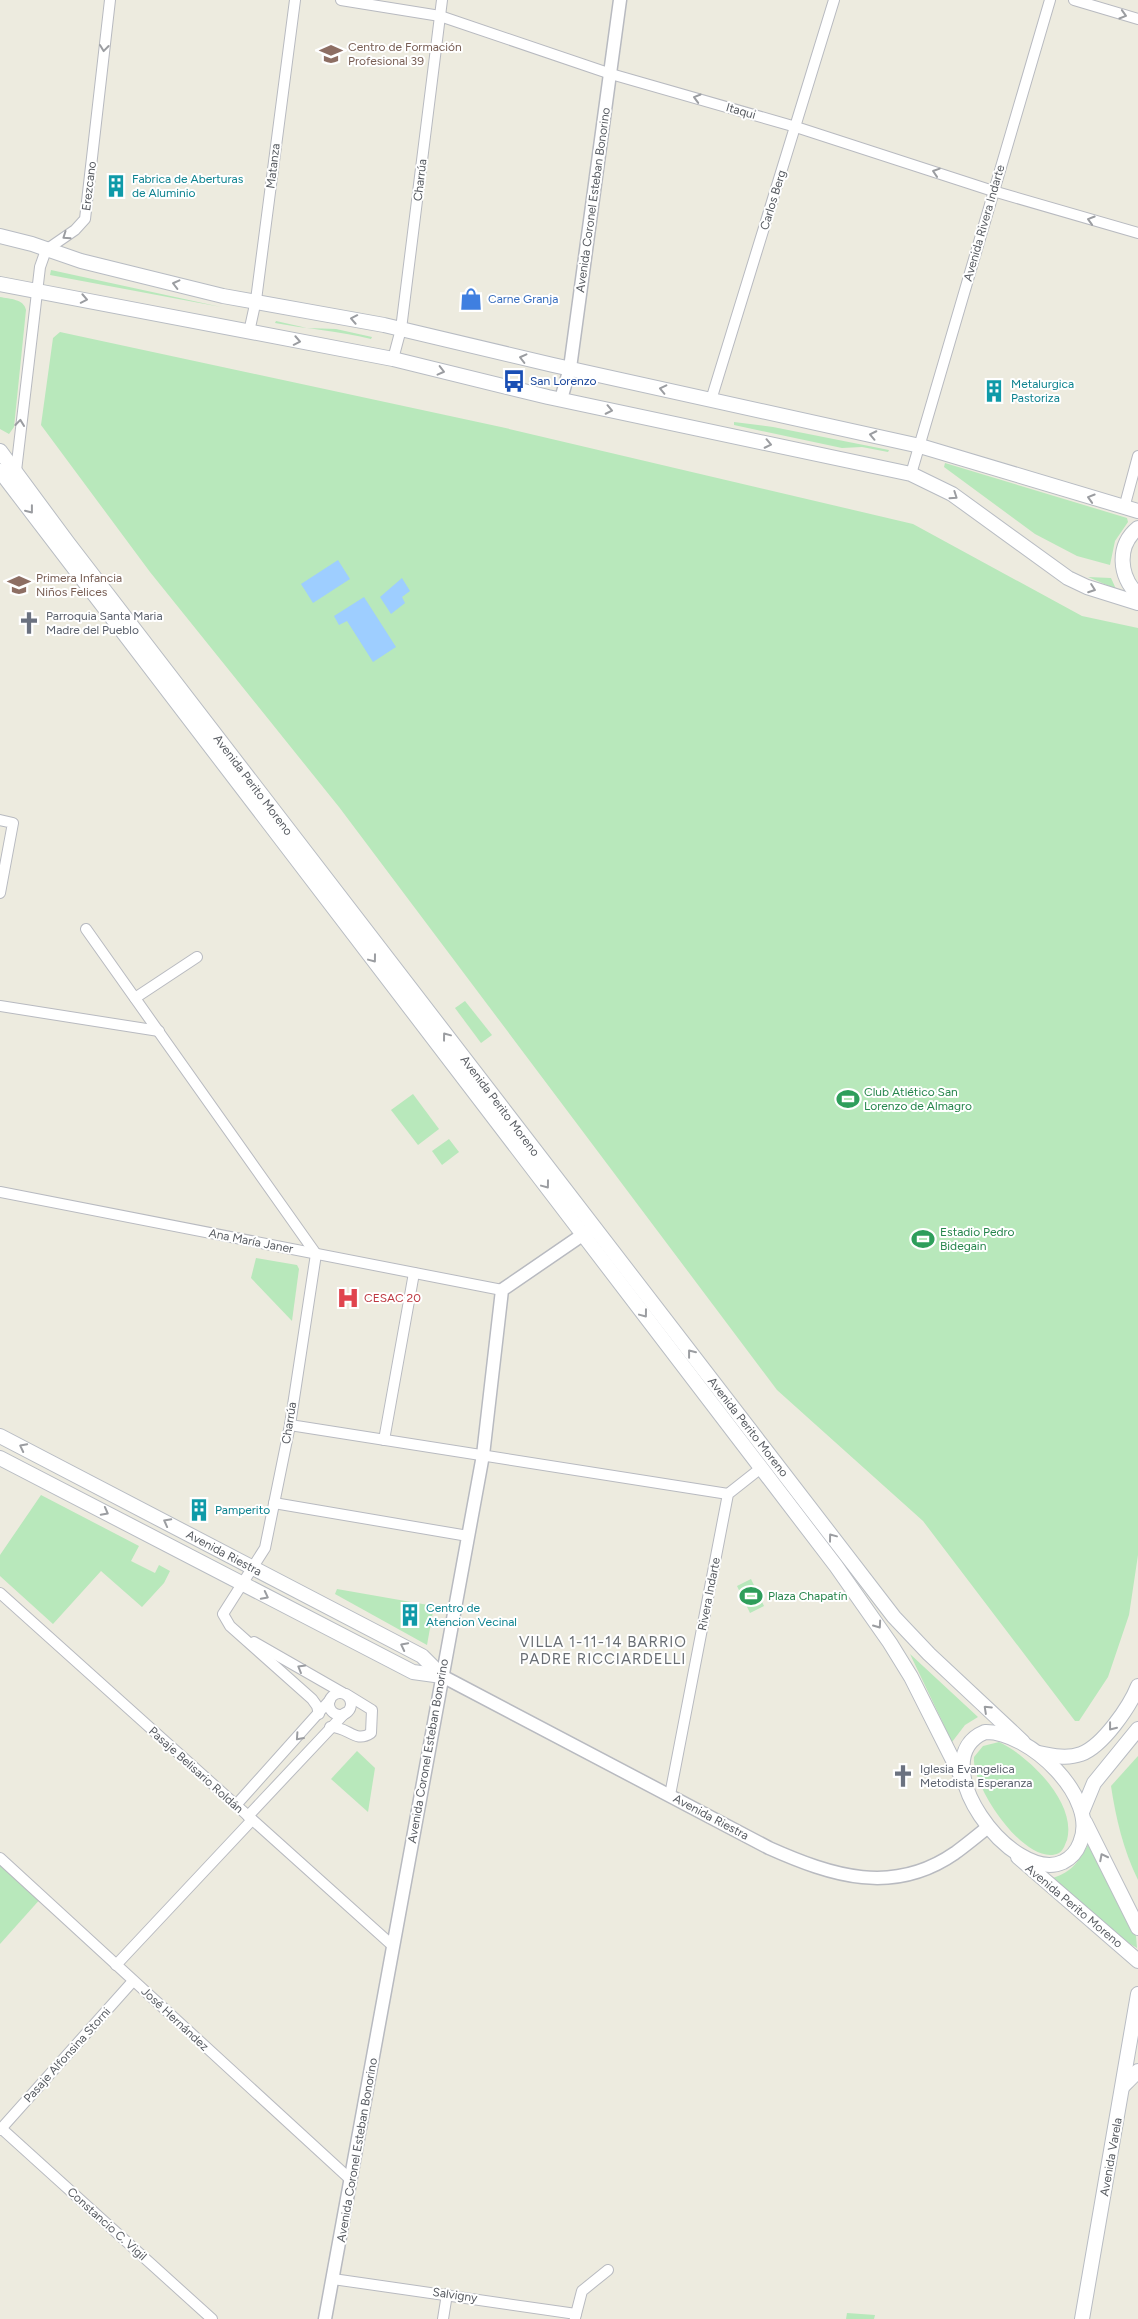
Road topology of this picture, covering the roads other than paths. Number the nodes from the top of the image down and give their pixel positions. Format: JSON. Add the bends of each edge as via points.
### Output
{"nodes":[{"id":1,"x":110,"y":0,"type":"edge"},
{"id":2,"x":295,"y":0,"type":"edge"},
{"id":3,"x":341,"y":0,"type":"edge"},
{"id":4,"x":442,"y":0,"type":"edge"},
{"id":5,"x":620,"y":0,"type":"edge"},
{"id":6,"x":834,"y":0,"type":"edge"},
{"id":7,"x":1050,"y":0,"type":"edge"},
{"id":8,"x":1074,"y":0,"type":"edge"},
{"id":9,"x":440,"y":16,"type":"junction"},
{"id":10,"x":1138,"y":19,"type":"edge"},
{"id":11,"x":611,"y":74,"type":"junction"},
{"id":12,"x":796,"y":127,"type":"junction"},
{"id":13,"x":993,"y":190,"type":"junction"},
{"id":14,"x":1138,"y":234,"type":"edge"},
{"id":15,"x":0,"y":236,"type":"edge"},
{"id":16,"x":46,"y":250,"type":"junction"},
{"id":17,"x":0,"y":284,"type":"edge"},
{"id":18,"x":36,"y":289,"type":"junction"},
{"id":19,"x":256,"y":300,"type":"junction"},
{"id":20,"x":401,"y":329,"type":"junction"},
{"id":21,"x":249,"y":332,"type":"junction"},
{"id":22,"x":393,"y":359,"type":"junction"},
{"id":23,"x":570,"y":368,"type":"junction"},
{"id":24,"x":561,"y":399,"type":"junction"},
{"id":25,"x":711,"y":400,"type":"junction"},
{"id":26,"x":920,"y":446,"type":"junction"},
{"id":27,"x":0,"y":451,"type":"edge"},
{"id":28,"x":1138,"y":456,"type":"edge"},
{"id":29,"x":0,"y":471,"type":"edge"},
{"id":30,"x":16,"y":471,"type":"junction"},
{"id":31,"x":910,"y":474,"type":"junction"},
{"id":32,"x":1124,"y":508,"type":"junction"},
{"id":33,"x":1138,"y":511,"type":"edge"},
{"id":34,"x":1138,"y":528,"type":"edge"},
{"id":35,"x":1138,"y":595,"type":"edge"},
{"id":36,"x":1138,"y":602,"type":"edge"},
{"id":37,"x":0,"y":820,"type":"edge"},
{"id":38,"x":0,"y":893,"type":"edge"},
{"id":39,"x":86,"y":929,"type":"dead end"},
{"id":40,"x":197,"y":957,"type":"dead end"},
{"id":41,"x":135,"y":998,"type":"junction"},
{"id":42,"x":0,"y":1006,"type":"edge"},
{"id":43,"x":159,"y":1032,"type":"junction"},
{"id":44,"x":0,"y":1192,"type":"edge"},
{"id":45,"x":588,"y":1231,"type":"junction"},
{"id":46,"x":316,"y":1254,"type":"junction"},
{"id":47,"x":414,"y":1273,"type":"junction"},
{"id":48,"x":502,"y":1290,"type":"junction"},
{"id":49,"x":290,"y":1424,"type":"junction"},
{"id":50,"x":0,"y":1436,"type":"edge"},
{"id":51,"x":384,"y":1440,"type":"junction"},
{"id":52,"x":483,"y":1455,"type":"junction"},
{"id":53,"x":0,"y":1458,"type":"edge"},
{"id":54,"x":761,"y":1468,"type":"junction"},
{"id":55,"x":92,"y":1483,"type":"junction"},
{"id":56,"x":728,"y":1494,"type":"junction"},
{"id":57,"x":82,"y":1500,"type":"junction"},
{"id":58,"x":274,"y":1502,"type":"junction"},
{"id":59,"x":468,"y":1536,"type":"junction"},
{"id":60,"x":252,"y":1569,"type":"junction"},
{"id":61,"x":242,"y":1584,"type":"junction"},
{"id":62,"x":0,"y":1593,"type":"edge"},
{"id":63,"x":236,"y":1631,"type":"junction"},
{"id":64,"x":442,"y":1676,"type":"junction"},
{"id":65,"x":1138,"y":1686,"type":"edge"},
{"id":66,"x":344,"y":1693,"type":"junction"},
{"id":67,"x":330,"y":1700,"type":"junction"},
{"id":68,"x":319,"y":1714,"type":"junction"},
{"id":69,"x":345,"y":1714,"type":"junction"},
{"id":70,"x":330,"y":1727,"type":"junction"},
{"id":71,"x":1138,"y":1730,"type":"edge"},
{"id":72,"x":1023,"y":1742,"type":"junction"},
{"id":73,"x":1039,"y":1753,"type":"junction"},
{"id":74,"x":966,"y":1788,"type":"junction"},
{"id":75,"x":670,"y":1795,"type":"junction"},
{"id":76,"x":236,"y":1806,"type":"junction"},
{"id":77,"x":1083,"y":1816,"type":"junction"},
{"id":78,"x":250,"y":1818,"type":"junction"},
{"id":79,"x":988,"y":1827,"type":"junction"},
{"id":80,"x":1010,"y":1850,"type":"junction"},
{"id":81,"x":0,"y":1858,"type":"edge"},
{"id":82,"x":1122,"y":1893,"type":"junction"},
{"id":83,"x":1138,"y":1912,"type":"edge"},
{"id":84,"x":1138,"y":1928,"type":"edge"},
{"id":85,"x":393,"y":1946,"type":"junction"},
{"id":86,"x":1138,"y":1961,"type":"edge"},
{"id":87,"x":116,"y":1965,"type":"junction"},
{"id":88,"x":133,"y":1981,"type":"junction"},
{"id":89,"x":1138,"y":1994,"type":"edge"},
{"id":90,"x":1138,"y":2071,"type":"edge"},
{"id":91,"x":1123,"y":2086,"type":"junction"},
{"id":92,"x":1,"y":2130,"type":"edge"},
{"id":93,"x":351,"y":2180,"type":"junction"},
{"id":94,"x":608,"y":2270,"type":"dead end"},
{"id":95,"x":333,"y":2279,"type":"junction"},
{"id":96,"x":447,"y":2294,"type":"junction"},
{"id":97,"x":575,"y":2316,"type":"edge"},
{"id":98,"x":212,"y":2319,"type":"edge"},
{"id":99,"x":325,"y":2319,"type":"edge"},
{"id":100,"x":443,"y":2319,"type":"edge"},
{"id":101,"x":1082,"y":2319,"type":"edge"}],
"edges":[{"from":1,"to":16,"type":"street","name":"Erezcano","one_way":true,"via":[[85,220]]},
{"from":2,"to":19,"type":"street","name":"Matanza"},
{"from":3,"to":9,"type":"street","name":"Itaqui"},
{"from":4,"to":9,"type":"street","name":"Charrúa"},
{"from":5,"to":11,"type":"street","name":"Avenida Coronel Esteban Bonorino"},
{"from":6,"to":12,"type":"street","name":"Carlos Berg"},
{"from":7,"to":13,"type":"street","name":"Avenida Rivera Indarte"},
{"from":8,"to":10,"type":"street","one_way":true},
{"from":9,"to":11,"type":"street","name":"Itaqui"},
{"from":9,"to":20,"type":"street","name":"Charrúa"},
{"from":12,"to":11,"type":"street","name":"Itaqui","one_way":true},
{"from":11,"to":23,"type":"street","name":"Avenida Coronel Esteban Bonorino"},
{"from":13,"to":12,"type":"street","name":"Itaqui","one_way":true},
{"from":12,"to":25,"type":"street","name":"Carlos Berg"},
{"from":14,"to":13,"type":"street","name":"Itaqui","one_way":true},
{"from":13,"to":26,"type":"street","name":"Avenida Rivera Indarte"},
{"from":15,"to":16,"type":"main road"},
{"from":16,"to":18,"type":"street"},
{"from":19,"to":16,"type":"main road","one_way":true,"via":[[223,296]]},
{"from":17,"to":18,"type":"main road"},
{"from":18,"to":21,"type":"main road","one_way":true},
{"from":30,"to":18,"type":"street","one_way":true},
{"from":20,"to":19,"type":"main road","one_way":true},
{"from":19,"to":21,"type":"street","name":"Matanza"},
{"from":20,"to":22,"type":"street","name":"Charrúa"},
{"from":23,"to":20,"type":"main road","one_way":true},
{"from":21,"to":22,"type":"main road","one_way":true},
{"from":22,"to":24,"type":"main road","one_way":true},
{"from":23,"to":24,"type":"street","name":"Avenida Coronel Esteban Bonorino"},
{"from":25,"to":23,"type":"main road","one_way":true},
{"from":24,"to":31,"type":"main road","one_way":true},
{"from":26,"to":25,"type":"main road","one_way":true},
{"from":26,"to":31,"type":"street"},
{"from":32,"to":26,"type":"main road","one_way":true},
{"from":27,"to":30,"type":"main road","name":"Avenida Perito Moreno"},
{"from":28,"to":32,"type":"street"},
{"from":29,"to":45,"type":"main road","name":"Avenida Perito Moreno","one_way":true},
{"from":45,"to":30,"type":"main road","name":"Avenida Perito Moreno","one_way":true},
{"from":31,"to":36,"type":"main road","one_way":true,"via":[[952,494],[1068,578]]},
{"from":32,"to":33,"type":"main road"},
{"from":34,"to":35,"type":"main road","via":[[1128,540],[1122,560],[1123,572]]},
{"from":37,"to":38,"type":"street","via":[[13,822]]},
{"from":39,"to":41,"type":"street"},
{"from":40,"to":41,"type":"street"},
{"from":41,"to":43,"type":"street"},
{"from":42,"to":43,"type":"street"},
{"from":43,"to":46,"type":"street"},
{"from":44,"to":46,"type":"street","name":"Ana María Janer"},
{"from":45,"to":48,"type":"street"},
{"from":45,"to":54,"type":"main road","name":"Avenida Perito Moreno","one_way":true},
{"from":72,"to":45,"type":"main road","name":"Avenida Perito Moreno","one_way":true,"via":[[899,1624]]},
{"from":46,"to":47,"type":"street","name":"Ana María Janer"},
{"from":46,"to":49,"type":"street","name":"Charrúa"},
{"from":47,"to":48,"type":"street","name":"Ana María Janer"},
{"from":47,"to":51,"type":"street"},
{"from":48,"to":52,"type":"street","name":"Avenida Coronel Esteban Bonorino"},
{"from":49,"to":51,"type":"street"},
{"from":49,"to":58,"type":"street","name":"Charrúa"},
{"from":55,"to":50,"type":"main road","name":"Avenida Riestra","one_way":true},
{"from":51,"to":52,"type":"street"},
{"from":52,"to":56,"type":"street"},
{"from":52,"to":59,"type":"street","name":"Avenida Coronel Esteban Bonorino"},
{"from":53,"to":57,"type":"main road","name":"Avenida Riestra"},
{"from":54,"to":56,"type":"street"},
{"from":54,"to":74,"type":"main road","name":"Avenida Perito Moreno","one_way":true,"via":[[890,1643],[911,1677]]},
{"from":55,"to":57,"type":"main road"},
{"from":60,"to":55,"type":"main road","name":"Avenida Riestra","one_way":true},
{"from":56,"to":75,"type":"street","name":"Rivera Indarte"},
{"from":57,"to":61,"type":"main road","name":"Avenida Riestra","one_way":true},
{"from":58,"to":59,"type":"street"},
{"from":58,"to":60,"type":"street","name":"Charrúa","via":[[265,1548]]},
{"from":59,"to":64,"type":"street","name":"Avenida Coronel Esteban Bonorino"},
{"from":60,"to":61,"type":"street","name":"Charrúa"},
{"from":64,"to":60,"type":"main road","name":"Avenida Riestra","one_way":true,"via":[[422,1656]]},
{"from":61,"to":63,"type":"street","name":"Charrúa","via":[[224,1614],[225,1620]]},
{"from":61,"to":64,"type":"main road","name":"Avenida Riestra","one_way":true,"via":[[413,1672]]},
{"from":62,"to":76,"type":"street","name":"Pasaje Belisario Roldán"},
{"from":66,"to":63,"type":"street","one_way":true},
{"from":63,"to":68,"type":"street","via":[[312,1699]]},
{"from":64,"to":75,"type":"street","name":"Avenida Riestra"},
{"from":64,"to":85,"type":"street","name":"Avenida Coronel Esteban Bonorino"},
{"from":65,"to":73,"type":"main road","one_way":true,"via":[[1098,1743],[1082,1754],[1064,1757]]},
{"from":66,"to":67,"type":"street","via":[[335,1694]]},
{"from":66,"to":69,"type":"street","via":[[351,1703]]},
{"from":66,"to":70,"type":"street","via":[[372,1710],[371,1733],[364,1738],[357,1737],[338,1727]]},
{"from":67,"to":68,"type":"street"},
{"from":67,"to":69,"type":"street","via":[[332,1711]]},
{"from":68,"to":76,"type":"street","one_way":true},
{"from":69,"to":70,"type":"street"},
{"from":70,"to":78,"type":"street"},
{"from":71,"to":77,"type":"main road","via":[[1094,1783]]},
{"from":72,"to":73,"type":"main road"},
{"from":72,"to":74,"type":"main road","via":[[993,1732],[975,1736],[963,1757]]},
{"from":73,"to":77,"type":"main road","via":[[1070,1789]]},
{"from":74,"to":79,"type":"main road"},
{"from":75,"to":79,"type":"street","name":"Avenida Riestra","via":[[769,1848],[848,1876],[888,1878],[914,1873],[954,1854]]},
{"from":76,"to":78,"type":"street","name":"Pasaje Belisario Roldán"},
{"from":77,"to":80,"type":"main road","via":[[1083,1836],[1079,1846],[1063,1862],[1038,1862]]},
{"from":82,"to":77,"type":"main road","name":"Avenida Perito Moreno","one_way":true},
{"from":78,"to":85,"type":"street","name":"Pasaje Belisario Roldán"},
{"from":78,"to":87,"type":"street"},
{"from":79,"to":80,"type":"main road"},
{"from":80,"to":86,"type":"main road","name":"Avenida Perito Moreno"},
{"from":81,"to":87,"type":"street","name":"José Hernández"},
{"from":82,"to":83,"type":"main road"},
{"from":82,"to":84,"type":"main road","name":"Avenida Perito Moreno"},
{"from":85,"to":93,"type":"street","name":"Avenida Coronel Esteban Bonorino"},
{"from":87,"to":88,"type":"street","name":"José Hernández"},
{"from":88,"to":92,"type":"street","name":"Pasaje Alfonsina Storni"},
{"from":88,"to":93,"type":"street","name":"José Hernández"},
{"from":89,"to":91,"type":"main road","name":"Avenida Varela"},
{"from":90,"to":91,"type":"main road"},
{"from":91,"to":101,"type":"main road","name":"Avenida Varela"},
{"from":92,"to":98,"type":"street","name":"Constancio C. Vigil"},
{"from":93,"to":95,"type":"street","name":"Avenida Coronel Esteban Bonorino"},
{"from":94,"to":97,"type":"street","via":[[582,2291]]},
{"from":95,"to":96,"type":"street","name":"Salvigny"},
{"from":95,"to":99,"type":"street","name":"Avenida Coronel Esteban Bonorino"},
{"from":96,"to":97,"type":"street","name":"Salvigny"},
{"from":96,"to":100,"type":"street"}]}
